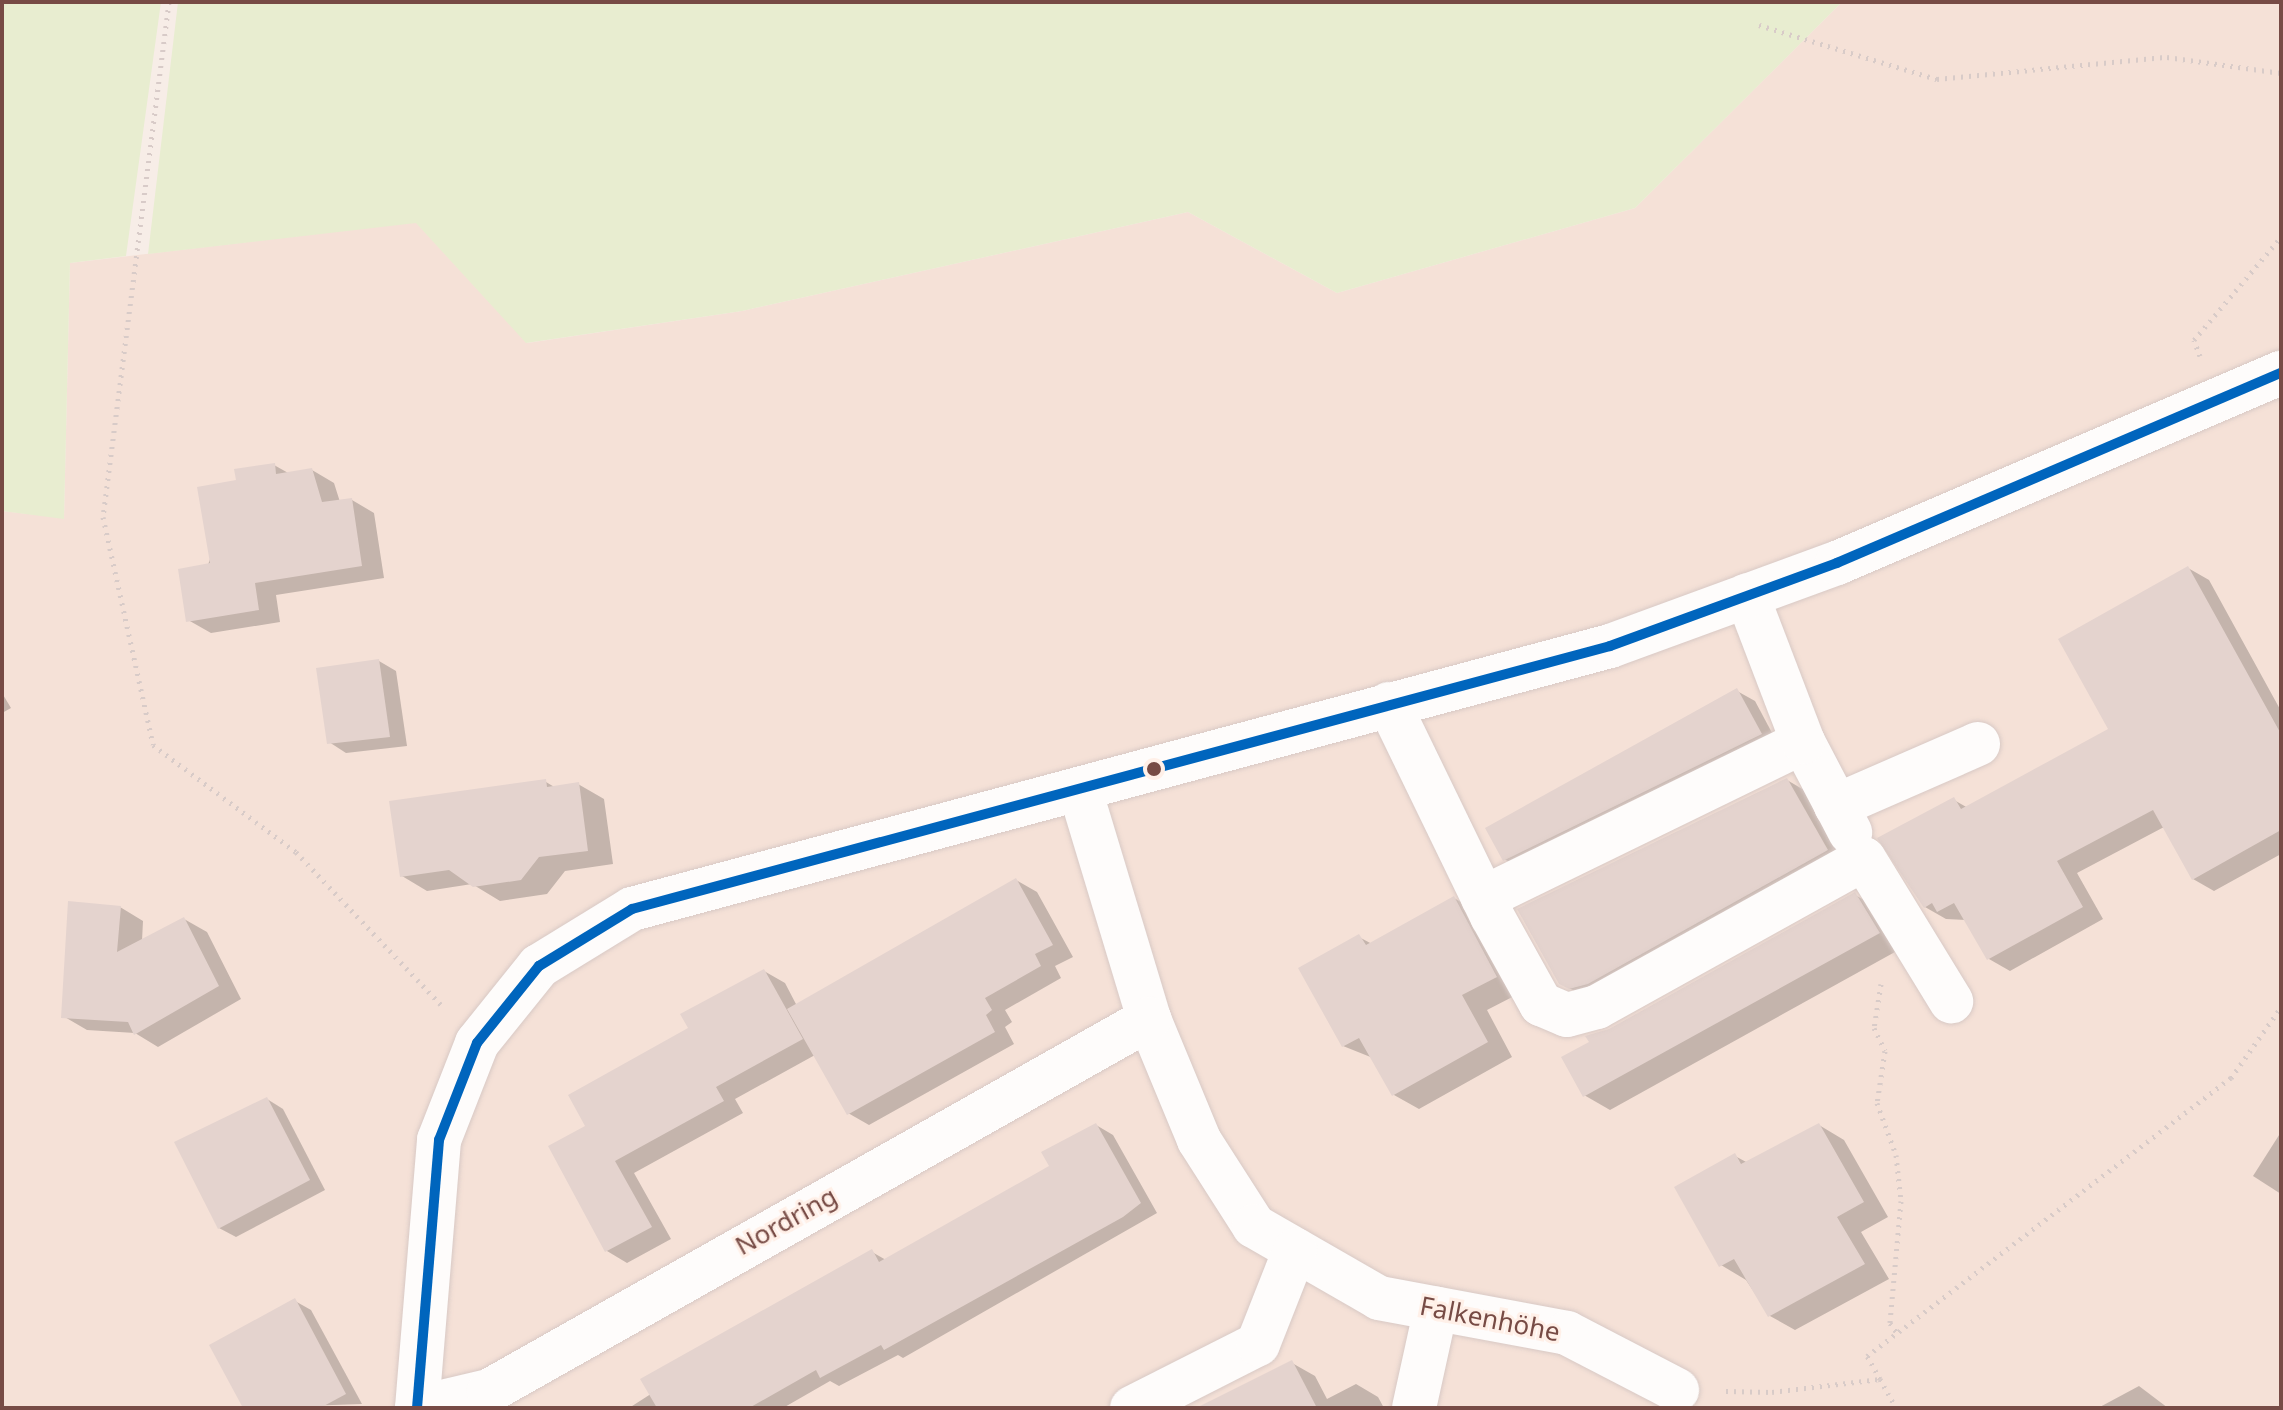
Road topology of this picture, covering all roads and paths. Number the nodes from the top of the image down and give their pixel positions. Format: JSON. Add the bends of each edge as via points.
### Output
{"nodes":[{"id":1,"x":169,"y":2,"type":"edge"},
{"id":2,"x":1759,"y":25,"type":"dead end"},
{"id":3,"x":2281,"y":73,"type":"edge"},
{"id":4,"x":2281,"y":237,"type":"edge"},
{"id":5,"x":2281,"y":373,"type":"edge"},
{"id":6,"x":2216,"y":401,"type":"junction"},
{"id":7,"x":1747,"y":595,"type":"junction"},
{"id":8,"x":1389,"y":704,"type":"junction"},
{"id":9,"x":1803,"y":742,"type":"junction"},
{"id":10,"x":1978,"y":744,"type":"dead end"},
{"id":11,"x":1080,"y":790,"type":"junction"},
{"id":12,"x":1836,"y":806,"type":"junction"},
{"id":13,"x":1864,"y":859,"type":"junction"},
{"id":14,"x":1483,"y":898,"type":"junction"},
{"id":15,"x":1894,"y":907,"type":"junction"},
{"id":16,"x":1951,"y":1001,"type":"dead end"},
{"id":17,"x":2281,"y":1007,"type":"edge"},
{"id":18,"x":1149,"y":1019,"type":"junction"},
{"id":19,"x":477,"y":1043,"type":"junction"},
{"id":20,"x":1295,"y":1250,"type":"junction"},
{"id":21,"x":1436,"y":1308,"type":"junction"},
{"id":22,"x":1897,"y":1333,"type":"junction"},
{"id":23,"x":1880,"y":1379,"type":"junction"},
{"id":24,"x":1677,"y":1390,"type":"joint"},
{"id":25,"x":1893,"y":1407,"type":"edge"},
{"id":26,"x":417,"y":1408,"type":"edge"},
{"id":27,"x":1132,"y":1408,"type":"edge"},
{"id":28,"x":1414,"y":1408,"type":"edge"}],
"edges":[{"from":1,"to":19,"type":"path","via":[[103,517],[153,745],[296,852]]},
{"from":2,"to":3,"type":"path","via":[[1937,79],[2167,57]]},
{"from":4,"to":6,"type":"path","via":[[2194,340]]},
{"from":5,"to":6,"type":"street","name":"Nordring"},
{"from":6,"to":7,"type":"street","name":"Nordring","via":[[1837,563]]},
{"from":7,"to":8,"type":"street","name":"Nordring","via":[[1610,646]]},
{"from":7,"to":9,"type":"street"},
{"from":8,"to":11,"type":"street","name":"Nordring"},
{"from":8,"to":14,"type":"street"},
{"from":9,"to":12,"type":"street"},
{"from":9,"to":14,"type":"street"},
{"from":10,"to":12,"type":"street"},
{"from":11,"to":18,"type":"street","name":"Falkenhöhe"},
{"from":11,"to":19,"type":"street","name":"Nordring","via":[[632,909],[539,966]]},
{"from":12,"to":13,"type":"street"},
{"from":13,"to":14,"type":"street","via":[[1597,1007],[1567,1015],[1541,1004]]},
{"from":13,"to":15,"type":"street"},
{"from":15,"to":16,"type":"street"},
{"from":15,"to":22,"type":"path","via":[[1874,1028],[1885,1051],[1878,1118],[1896,1155],[1901,1201],[1890,1323]]},
{"from":17,"to":22,"type":"path","via":[[2231,1078]]},
{"from":18,"to":20,"type":"street","name":"Falkenhöhe","via":[[1207,1152],[1254,1226]]},
{"from":18,"to":26,"type":"street","name":"Nordring","via":[[489,1391]]},
{"from":19,"to":26,"type":"street","name":"Nordring","via":[[439,1140]]},
{"from":20,"to":21,"type":"street","name":"Falkenhöhe","via":[[1379,1298]]},
{"from":20,"to":27,"type":"street","via":[[1258,1344]]},
{"from":21,"to":24,"type":"street","name":"Falkenhöhe","via":[[1567,1333]]},
{"from":21,"to":28,"type":"street"},
{"from":22,"to":23,"type":"path","via":[[1867,1356]]},
{"from":23,"to":24,"type":"path","via":[[1772,1392]]},
{"from":23,"to":25,"type":"path"}]}
